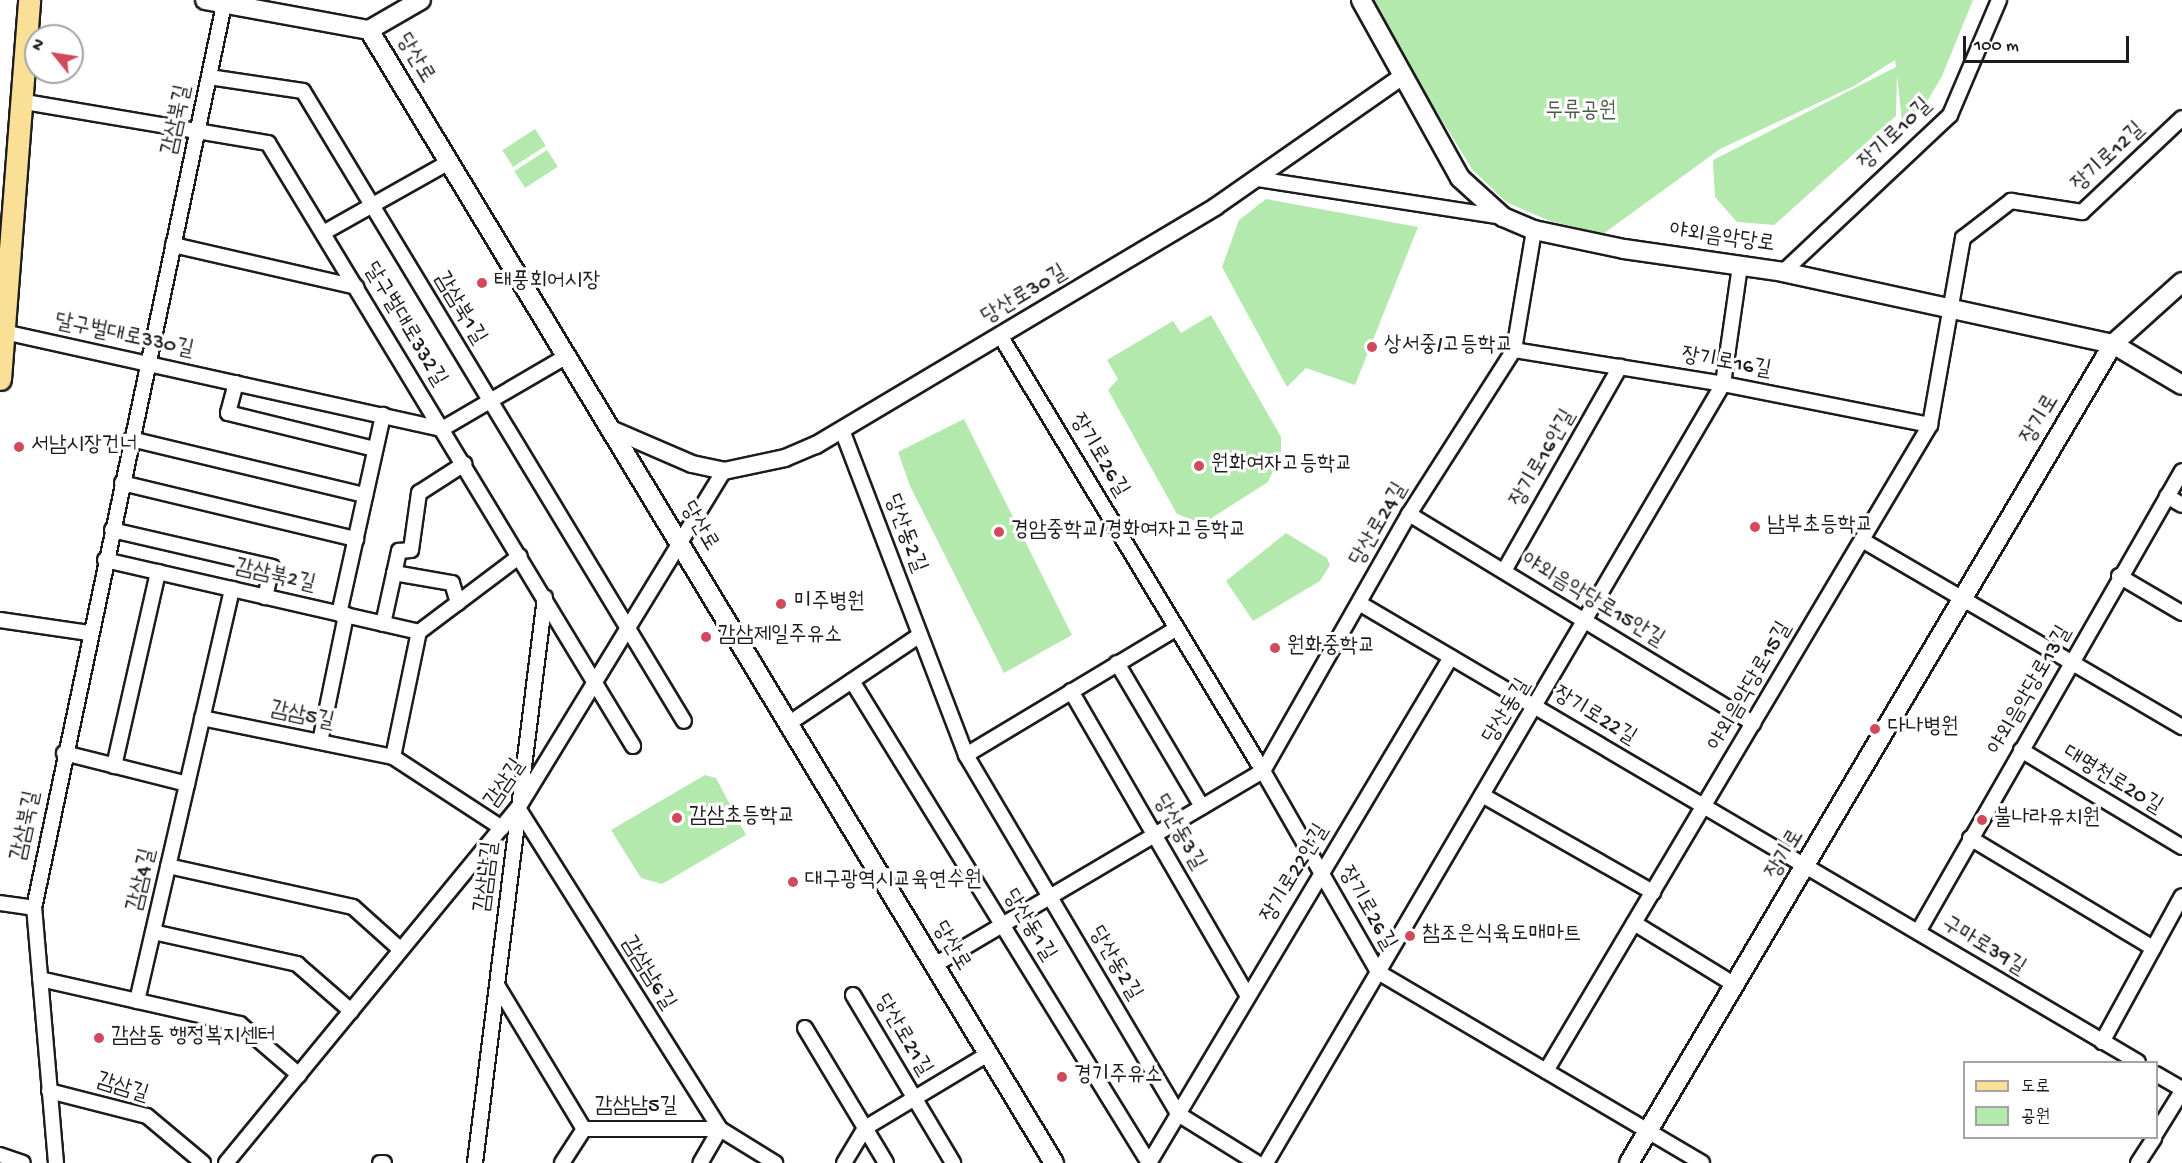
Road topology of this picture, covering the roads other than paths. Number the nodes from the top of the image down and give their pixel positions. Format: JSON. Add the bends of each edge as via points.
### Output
{"nodes":[{"id":1,"x":29,"y":0,"type":"edge"},
{"id":2,"x":205,"y":0,"type":"edge"},
{"id":3,"x":421,"y":0,"type":"edge"},
{"id":4,"x":1361,"y":0,"type":"edge"},
{"id":5,"x":1999,"y":0,"type":"edge"},
{"id":6,"x":225,"y":2,"type":"edge"},
{"id":7,"x":369,"y":30,"type":"junction"},
{"id":8,"x":1403,"y":76,"type":"junction"},
{"id":9,"x":209,"y":77,"type":"junction"},
{"id":10,"x":19,"y":101,"type":"junction"},
{"id":11,"x":2182,"y":118,"type":"edge"},
{"id":12,"x":197,"y":131,"type":"junction"},
{"id":13,"x":449,"y":162,"type":"junction"},
{"id":14,"x":1257,"y":179,"type":"junction"},
{"id":15,"x":372,"y":206,"type":"junction"},
{"id":16,"x":1503,"y":217,"type":"junction"},
{"id":17,"x":1534,"y":230,"type":"junction"},
{"id":18,"x":323,"y":233,"type":"junction"},
{"id":19,"x":173,"y":245,"type":"junction"},
{"id":20,"x":1740,"y":266,"type":"junction"},
{"id":21,"x":1783,"y":272,"type":"junction"},
{"id":22,"x":2182,"y":282,"type":"edge"},
{"id":23,"x":356,"y":287,"type":"junction"},
{"id":24,"x":1950,"y":309,"type":"junction"},
{"id":25,"x":4,"y":332,"type":"junction"},
{"id":26,"x":1001,"y":337,"type":"junction"},
{"id":27,"x":2113,"y":344,"type":"junction"},
{"id":28,"x":1514,"y":350,"type":"junction"},
{"id":29,"x":567,"y":356,"type":"junction"},
{"id":30,"x":147,"y":363,"type":"junction"},
{"id":31,"x":1620,"y":367,"type":"junction"},
{"id":32,"x":0,"y":379,"type":"edge"},
{"id":33,"x":236,"y":382,"type":"junction"},
{"id":34,"x":1723,"y":384,"type":"junction"},
{"id":35,"x":2182,"y":385,"type":"edge"},
{"id":36,"x":490,"y":401,"type":"junction"},
{"id":37,"x":383,"y":416,"type":"junction"},
{"id":38,"x":1930,"y":425,"type":"junction"},
{"id":39,"x":442,"y":429,"type":"junction"},
{"id":40,"x":611,"y":429,"type":"junction"},
{"id":41,"x":842,"y":430,"type":"junction"},
{"id":42,"x":131,"y":439,"type":"junction"},
{"id":43,"x":375,"y":449,"type":"junction"},
{"id":44,"x":464,"y":464,"type":"junction"},
{"id":45,"x":723,"y":471,"type":"junction"},
{"id":46,"x":2182,"y":471,"type":"edge"},
{"id":47,"x":122,"y":483,"type":"junction"},
{"id":48,"x":365,"y":495,"type":"junction"},
{"id":49,"x":2167,"y":496,"type":"junction"},
{"id":50,"x":2182,"y":505,"type":"edge"},
{"id":51,"x":1409,"y":514,"type":"junction"},
{"id":52,"x":112,"y":530,"type":"junction"},
{"id":53,"x":356,"y":539,"type":"junction"},
{"id":54,"x":1862,"y":540,"type":"junction"},
{"id":55,"x":681,"y":546,"type":"junction"},
{"id":56,"x":520,"y":556,"type":"junction"},
{"id":57,"x":105,"y":560,"type":"junction"},
{"id":58,"x":1504,"y":571,"type":"junction"},
{"id":59,"x":158,"y":572,"type":"junction"},
{"id":60,"x":394,"y":573,"type":"junction"},
{"id":61,"x":2119,"y":576,"type":"junction"},
{"id":62,"x":232,"y":589,"type":"junction"},
{"id":63,"x":265,"y":597,"type":"junction"},
{"id":64,"x":545,"y":597,"type":"junction"},
{"id":65,"x":1963,"y":599,"type":"junction"},
{"id":66,"x":458,"y":603,"type":"junction"},
{"id":67,"x":1359,"y":603,"type":"junction"},
{"id":68,"x":2182,"y":613,"type":"edge"},
{"id":69,"x":342,"y":614,"type":"junction"},
{"id":70,"x":0,"y":620,"type":"edge"},
{"id":71,"x":1584,"y":620,"type":"junction"},
{"id":72,"x":383,"y":624,"type":"junction"},
{"id":73,"x":1177,"y":628,"type":"junction"},
{"id":74,"x":629,"y":630,"type":"junction"},
{"id":75,"x":420,"y":632,"type":"junction"},
{"id":76,"x":89,"y":633,"type":"junction"},
{"id":77,"x":920,"y":635,"type":"junction"},
{"id":78,"x":1451,"y":657,"type":"junction"},
{"id":79,"x":1117,"y":663,"type":"junction"},
{"id":80,"x":2072,"y":663,"type":"junction"},
{"id":81,"x":852,"y":681,"type":"junction"},
{"id":82,"x":597,"y":682,"type":"junction"},
{"id":83,"x":1071,"y":692,"type":"junction"},
{"id":84,"x":1536,"y":707,"type":"junction"},
{"id":85,"x":202,"y":718,"type":"junction"},
{"id":86,"x":684,"y":721,"type":"dead end"},
{"id":87,"x":1753,"y":723,"type":"junction"},
{"id":88,"x":788,"y":724,"type":"junction"},
{"id":89,"x":2182,"y":727,"type":"edge"},
{"id":90,"x":320,"y":742,"type":"junction"},
{"id":91,"x":633,"y":746,"type":"dead end"},
{"id":92,"x":2021,"y":750,"type":"junction"},
{"id":93,"x":64,"y":753,"type":"junction"},
{"id":94,"x":966,"y":755,"type":"junction"},
{"id":95,"x":393,"y":757,"type":"junction"},
{"id":96,"x":114,"y":766,"type":"junction"},
{"id":97,"x":1263,"y":771,"type":"junction"},
{"id":98,"x":187,"y":784,"type":"junction"},
{"id":99,"x":1482,"y":795,"type":"junction"},
{"id":100,"x":1202,"y":807,"type":"junction"},
{"id":101,"x":1706,"y":807,"type":"junction"},
{"id":102,"x":518,"y":808,"type":"junction"},
{"id":103,"x":502,"y":828,"type":"junction"},
{"id":104,"x":1155,"y":835,"type":"junction"},
{"id":105,"x":1970,"y":838,"type":"junction"},
{"id":106,"x":2182,"y":847,"type":"edge"},
{"id":107,"x":168,"y":866,"type":"junction"},
{"id":108,"x":1807,"y":867,"type":"junction"},
{"id":109,"x":1321,"y":873,"type":"junction"},
{"id":110,"x":1653,"y":892,"type":"junction"},
{"id":111,"x":1049,"y":896,"type":"junction"},
{"id":112,"x":2182,"y":896,"type":"edge"},
{"id":113,"x":0,"y":903,"type":"edge"},
{"id":114,"x":34,"y":908,"type":"junction"},
{"id":115,"x":1634,"y":923,"type":"junction"},
{"id":116,"x":1002,"y":924,"type":"junction"},
{"id":117,"x":153,"y":932,"type":"junction"},
{"id":118,"x":1917,"y":932,"type":"junction"},
{"id":119,"x":2153,"y":948,"type":"junction"},
{"id":120,"x":401,"y":950,"type":"junction"},
{"id":121,"x":933,"y":966,"type":"junction"},
{"id":122,"x":1378,"y":972,"type":"junction"},
{"id":123,"x":40,"y":979,"type":"junction"},
{"id":124,"x":496,"y":984,"type":"junction"},
{"id":125,"x":1735,"y":985,"type":"junction"},
{"id":126,"x":853,"y":995,"type":"dead end"},
{"id":127,"x":1248,"y":996,"type":"junction"},
{"id":128,"x":137,"y":1001,"type":"junction"},
{"id":129,"x":351,"y":1011,"type":"junction"},
{"id":130,"x":805,"y":1028,"type":"dead end"},
{"id":131,"x":2102,"y":1042,"type":"junction"},
{"id":132,"x":988,"y":1053,"type":"junction"},
{"id":133,"x":2136,"y":1061,"type":"edge"},
{"id":134,"x":1546,"y":1071,"type":"junction"},
{"id":135,"x":299,"y":1075,"type":"junction"},
{"id":136,"x":2158,"y":1075,"type":"edge"},
{"id":137,"x":2182,"y":1090,"type":"edge"},
{"id":138,"x":50,"y":1091,"type":"junction"},
{"id":139,"x":915,"y":1098,"type":"junction"},
{"id":140,"x":1178,"y":1114,"type":"junction"},
{"id":141,"x":865,"y":1128,"type":"junction"},
{"id":142,"x":584,"y":1129,"type":"junction"},
{"id":143,"x":720,"y":1129,"type":"junction"},
{"id":144,"x":2158,"y":1131,"type":"edge"},
{"id":145,"x":1647,"y":1133,"type":"junction"},
{"id":146,"x":2153,"y":1139,"type":"edge"},
{"id":147,"x":0,"y":1155,"type":"edge"},
{"id":148,"x":23,"y":1163,"type":"edge"},
{"id":149,"x":56,"y":1163,"type":"edge"},
{"id":150,"x":203,"y":1163,"type":"edge"},
{"id":151,"x":226,"y":1163,"type":"edge"},
{"id":152,"x":475,"y":1163,"type":"edge"},
{"id":153,"x":562,"y":1163,"type":"edge"},
{"id":154,"x":700,"y":1163,"type":"edge"},
{"id":155,"x":775,"y":1163,"type":"edge"},
{"id":156,"x":844,"y":1163,"type":"edge"},
{"id":157,"x":886,"y":1163,"type":"edge"},
{"id":158,"x":953,"y":1163,"type":"edge"},
{"id":159,"x":1054,"y":1163,"type":"edge"},
{"id":160,"x":1149,"y":1163,"type":"edge"},
{"id":161,"x":1257,"y":1163,"type":"edge"},
{"id":162,"x":1266,"y":1163,"type":"edge"},
{"id":163,"x":1629,"y":1163,"type":"edge"},
{"id":164,"x":1702,"y":1163,"type":"edge"},
{"id":165,"x":2138,"y":1163,"type":"edge"}],
"edges":[{"from":1,"to":10,"type":"main road"},
{"from":2,"to":6,"type":"main road","name":"당산로"},
{"from":3,"to":7,"type":"main road"},
{"from":4,"to":8,"type":"main road","name":"야외음악당로"},
{"from":5,"to":21,"type":"street","name":"장기로10길","via":[[1950,115]]},
{"from":6,"to":7,"type":"main road","name":"당산로"},
{"from":6,"to":9,"type":"street","name":"감삼북길"},
{"from":7,"to":13,"type":"main road","name":"당산로"},
{"from":8,"to":14,"type":"street","name":"당산로30길"},
{"from":8,"to":16,"type":"main road","name":"야외음악당로","via":[[1460,177]]},
{"from":9,"to":12,"type":"street","name":"감삼북길"},
{"from":9,"to":15,"type":"street","name":"감삼북1길","via":[[303,92]]},
{"from":10,"to":12,"type":"street","name":"달구벌대로332길"},
{"from":10,"to":25,"type":"main road"},
{"from":11,"to":24,"type":"street","name":"장기로12길","via":[[2082,212],[2011,201],[1963,238]]},
{"from":12,"to":18,"type":"street","name":"달구벌대로332길","via":[[268,143]]},
{"from":12,"to":19,"type":"street","name":"감삼북길"},
{"from":13,"to":15,"type":"street"},
{"from":13,"to":29,"type":"main road","name":"당산로"},
{"from":14,"to":16,"type":"street"},
{"from":14,"to":26,"type":"street","name":"당산로30길"},
{"from":15,"to":18,"type":"street"},
{"from":15,"to":36,"type":"street","name":"감삼북1길"},
{"from":16,"to":17,"type":"main road","name":"야외음악당로"},
{"from":17,"to":20,"type":"main road","name":"야외음악당로","via":[[1624,249]]},
{"from":17,"to":28,"type":"street","name":"당산로24길"},
{"from":18,"to":23,"type":"street","name":"달구벌대로332길"},
{"from":19,"to":23,"type":"street"},
{"from":19,"to":30,"type":"street","name":"감삼북길"},
{"from":20,"to":21,"type":"main road","name":"야외음악당로"},
{"from":20,"to":34,"type":"street","name":"당산동길"},
{"from":21,"to":24,"type":"main road","name":"야외음악당로"},
{"from":22,"to":27,"type":"main road","name":"장기로"},
{"from":23,"to":39,"type":"street","name":"달구벌대로332길"},
{"from":24,"to":27,"type":"main road","name":"야외음악당로"},
{"from":24,"to":38,"type":"street","name":"야외음악당로15길"},
{"from":25,"to":30,"type":"street","name":"달구벌대로330길"},
{"from":25,"to":32,"type":"main road"},
{"from":26,"to":41,"type":"street","name":"당산로30길"},
{"from":26,"to":73,"type":"street","name":"장기로26길"},
{"from":27,"to":35,"type":"main road","name":"야외음악당로"},
{"from":27,"to":65,"type":"main road","name":"장기로"},
{"from":28,"to":31,"type":"street","name":"장기로16길"},
{"from":28,"to":51,"type":"street","name":"당산로24길"},
{"from":29,"to":36,"type":"street"},
{"from":29,"to":40,"type":"main road","name":"당산로"},
{"from":30,"to":33,"type":"street","name":"달구벌대로330길"},
{"from":30,"to":42,"type":"street","name":"감삼북길"},
{"from":31,"to":34,"type":"street","name":"장기로16길"},
{"from":31,"to":58,"type":"street","name":"장기로16안길"},
{"from":33,"to":37,"type":"street","name":"달구벌대로330길"},
{"from":33,"to":43,"type":"street","via":[[228,413]]},
{"from":34,"to":38,"type":"street","name":"장기로16길"},
{"from":34,"to":71,"type":"street","name":"당산동길"},
{"from":36,"to":39,"type":"street"},
{"from":36,"to":74,"type":"street","name":"감삼북1길"},
{"from":37,"to":39,"type":"street"},
{"from":37,"to":43,"type":"street"},
{"from":38,"to":54,"type":"street","name":"야외음악당로15길"},
{"from":39,"to":44,"type":"street","name":"달구벌대로332길"},
{"from":40,"to":45,"type":"street","via":[[692,464]]},
{"from":40,"to":55,"type":"main road","name":"당산로"},
{"from":41,"to":45,"type":"street","name":"당산로30길","via":[[785,458]]},
{"from":41,"to":77,"type":"street","name":"당산동2길"},
{"from":42,"to":47,"type":"street","name":"감삼북길"},
{"from":42,"to":48,"type":"street"},
{"from":43,"to":48,"type":"street"},
{"from":44,"to":56,"type":"street","name":"달구벌대로332길"},
{"from":44,"to":60,"type":"street","via":[[419,493],[411,550],[399,551]]},
{"from":45,"to":55,"type":"street"},
{"from":46,"to":49,"type":"street","name":"야외음악당로13길"},
{"from":47,"to":52,"type":"street","name":"감삼북길"},
{"from":47,"to":53,"type":"street"},
{"from":48,"to":53,"type":"street"},
{"from":49,"to":50,"type":"street"},
{"from":49,"to":61,"type":"street","name":"야외음악당로13길"},
{"from":51,"to":58,"type":"street","name":"야외음악당로15안길"},
{"from":51,"to":67,"type":"street","name":"당산로24길"},
{"from":52,"to":57,"type":"street","name":"감삼북길"},
{"from":52,"to":63,"type":"street","via":[[272,567]]},
{"from":53,"to":69,"type":"street"},
{"from":54,"to":65,"type":"street"},
{"from":54,"to":87,"type":"street","name":"야외음악당로15길"},
{"from":55,"to":74,"type":"street","name":"감삼길"},
{"from":55,"to":88,"type":"main road","name":"당산로"},
{"from":56,"to":64,"type":"street","name":"달구벌대로332길"},
{"from":56,"to":66,"type":"street"},
{"from":57,"to":59,"type":"street","name":"감삼북2길"},
{"from":57,"to":76,"type":"street","name":"감삼북길"},
{"from":58,"to":71,"type":"street","name":"야외음악당로15안길"},
{"from":59,"to":62,"type":"street","name":"감삼북2길"},
{"from":59,"to":96,"type":"street"},
{"from":60,"to":66,"type":"street","via":[[452,583]]},
{"from":60,"to":72,"type":"street"},
{"from":61,"to":68,"type":"street"},
{"from":61,"to":80,"type":"street","name":"야외음악당로13길"},
{"from":62,"to":63,"type":"street","name":"감삼북2길"},
{"from":62,"to":85,"type":"street","name":"감삼4길"},
{"from":63,"to":69,"type":"street","name":"감삼북2길"},
{"from":64,"to":82,"type":"street","name":"달구벌대로332길"},
{"from":64,"to":102,"type":"street","name":"감삼남길"},
{"from":65,"to":80,"type":"street"},
{"from":65,"to":108,"type":"main road","name":"장기로"},
{"from":66,"to":75,"type":"street"},
{"from":67,"to":78,"type":"street","name":"장기로22길"},
{"from":67,"to":97,"type":"street","name":"당산로24길"},
{"from":69,"to":72,"type":"street","name":"감삼북2길"},
{"from":69,"to":90,"type":"street"},
{"from":70,"to":76,"type":"street"},
{"from":71,"to":84,"type":"street","name":"당산동길"},
{"from":71,"to":87,"type":"street","name":"야외음악당로15안길"},
{"from":72,"to":75,"type":"street","name":"감삼북2길"},
{"from":73,"to":79,"type":"street"},
{"from":73,"to":97,"type":"street","name":"장기로26길"},
{"from":74,"to":82,"type":"street","name":"감삼길"},
{"from":74,"to":86,"type":"street"},
{"from":75,"to":95,"type":"street"},
{"from":76,"to":93,"type":"street","name":"감삼북길"},
{"from":77,"to":81,"type":"street"},
{"from":77,"to":94,"type":"street","name":"당산동2길"},
{"from":78,"to":84,"type":"street","name":"장기로22길"},
{"from":78,"to":109,"type":"street","name":"장기로22안길"},
{"from":79,"to":83,"type":"street"},
{"from":79,"to":100,"type":"street"},
{"from":80,"to":89,"type":"street"},
{"from":80,"to":92,"type":"street","name":"야외음악당로13길"},
{"from":81,"to":88,"type":"street"},
{"from":81,"to":116,"type":"street","name":"당산동1길"},
{"from":82,"to":91,"type":"street","name":"달구벌대로332길"},
{"from":82,"to":102,"type":"street","name":"감삼길"},
{"from":83,"to":94,"type":"street"},
{"from":83,"to":104,"type":"street","name":"당산동3길"},
{"from":84,"to":99,"type":"street","name":"당산동길"},
{"from":84,"to":101,"type":"street","name":"장기로22길"},
{"from":85,"to":90,"type":"street","name":"감삼5길"},
{"from":85,"to":98,"type":"street","name":"감삼4길"},
{"from":87,"to":101,"type":"street","name":"야외음악당로15길"},
{"from":88,"to":121,"type":"main road","name":"당산로"},
{"from":90,"to":95,"type":"street","name":"감삼5길"},
{"from":92,"to":105,"type":"street","name":"야외음악당로13길"},
{"from":92,"to":106,"type":"street","name":"대명천로20길"},
{"from":93,"to":96,"type":"street"},
{"from":93,"to":114,"type":"street","name":"감삼북길"},
{"from":94,"to":111,"type":"street","name":"당산동2길"},
{"from":95,"to":103,"type":"street","name":"감삼5길"},
{"from":96,"to":98,"type":"street"},
{"from":97,"to":100,"type":"street","name":"당산로24길"},
{"from":97,"to":109,"type":"street","name":"장기로26길"},
{"from":98,"to":107,"type":"street","name":"감삼4길"},
{"from":99,"to":110,"type":"street"},
{"from":99,"to":122,"type":"street","name":"당산동길"},
{"from":100,"to":104,"type":"street","name":"당산로24길"},
{"from":101,"to":108,"type":"street","name":"장기로22길"},
{"from":101,"to":110,"type":"street","name":"야외음악당로15길"},
{"from":102,"to":103,"type":"street","name":"감삼길"},
{"from":102,"to":124,"type":"street","name":"감삼남길"},
{"from":102,"to":143,"type":"street","name":"감삼남6길"},
{"from":103,"to":120,"type":"street","name":"감삼길"},
{"from":104,"to":111,"type":"street","name":"당산로24길"},
{"from":104,"to":127,"type":"street","name":"당산동3길"},
{"from":105,"to":118,"type":"street","name":"야외음악당로13길"},
{"from":105,"to":119,"type":"street"},
{"from":107,"to":117,"type":"street","name":"감삼4길"},
{"from":107,"to":120,"type":"street","via":[[353,907]]},
{"from":108,"to":118,"type":"street","name":"구마로39길"},
{"from":108,"to":125,"type":"main road","name":"장기로"},
{"from":109,"to":122,"type":"street","name":"장기로26길"},
{"from":109,"to":127,"type":"street","name":"장기로22안길"},
{"from":110,"to":115,"type":"street","name":"야외음악당로15길"},
{"from":111,"to":116,"type":"street","name":"당산로24길"},
{"from":111,"to":140,"type":"street","name":"당산동2길"},
{"from":112,"to":119,"type":"street"},
{"from":113,"to":114,"type":"street"},
{"from":114,"to":123,"type":"street","name":"감삼북길"},
{"from":115,"to":125,"type":"street"},
{"from":115,"to":134,"type":"street","name":"야외음악당로15길"},
{"from":116,"to":121,"type":"street","name":"당산로24길"},
{"from":116,"to":160,"type":"street","name":"당산동1길"},
{"from":117,"to":128,"type":"street","name":"감삼4길"},
{"from":117,"to":129,"type":"street","via":[[297,964]]},
{"from":118,"to":131,"type":"street","name":"구마로39길"},
{"from":119,"to":131,"type":"street"},
{"from":120,"to":129,"type":"street","name":"감삼길"},
{"from":121,"to":132,"type":"main road","name":"당산로"},
{"from":122,"to":134,"type":"street","name":"장기로26길"},
{"from":122,"to":162,"type":"street","name":"당산동길"},
{"from":123,"to":128,"type":"street"},
{"from":123,"to":138,"type":"street","name":"감삼북길"},
{"from":124,"to":142,"type":"street","name":"감삼남5길"},
{"from":124,"to":152,"type":"street","name":"감삼남길"},
{"from":125,"to":145,"type":"main road","name":"장기로"},
{"from":126,"to":139,"type":"street","name":"당산로21길"},
{"from":127,"to":140,"type":"street","name":"장기로22안길"},
{"from":128,"to":135,"type":"street","via":[[240,1024]]},
{"from":129,"to":135,"type":"street","name":"감삼길"},
{"from":130,"to":141,"type":"street"},
{"from":131,"to":133,"type":"street","name":"구마로39길"},
{"from":132,"to":139,"type":"street","name":"당산로21길"},
{"from":132,"to":159,"type":"main road","name":"당산로"},
{"from":134,"to":145,"type":"street","name":"장기로26길"},
{"from":135,"to":151,"type":"street","name":"감삼길"},
{"from":136,"to":137,"type":"street"},
{"from":137,"to":144,"type":"street"},
{"from":138,"to":149,"type":"street","name":"감삼북길"},
{"from":138,"to":150,"type":"street","name":"감삼길","via":[[147,1116]]},
{"from":139,"to":141,"type":"street","name":"당산로21길"},
{"from":139,"to":158,"type":"street","name":"당산로21길"},
{"from":140,"to":160,"type":"street","name":"장기로22안길"},
{"from":140,"to":161,"type":"street","name":"당산동2길"},
{"from":141,"to":156,"type":"street","name":"당산로21길"},
{"from":141,"to":157,"type":"street"},
{"from":142,"to":143,"type":"street","name":"감삼남5길"},
{"from":142,"to":153,"type":"street"},
{"from":143,"to":154,"type":"street"},
{"from":143,"to":155,"type":"street"},
{"from":145,"to":163,"type":"main road","name":"장기로"},
{"from":145,"to":164,"type":"street"},
{"from":146,"to":165,"type":"street"},
{"from":147,"to":148,"type":"street"}]}
